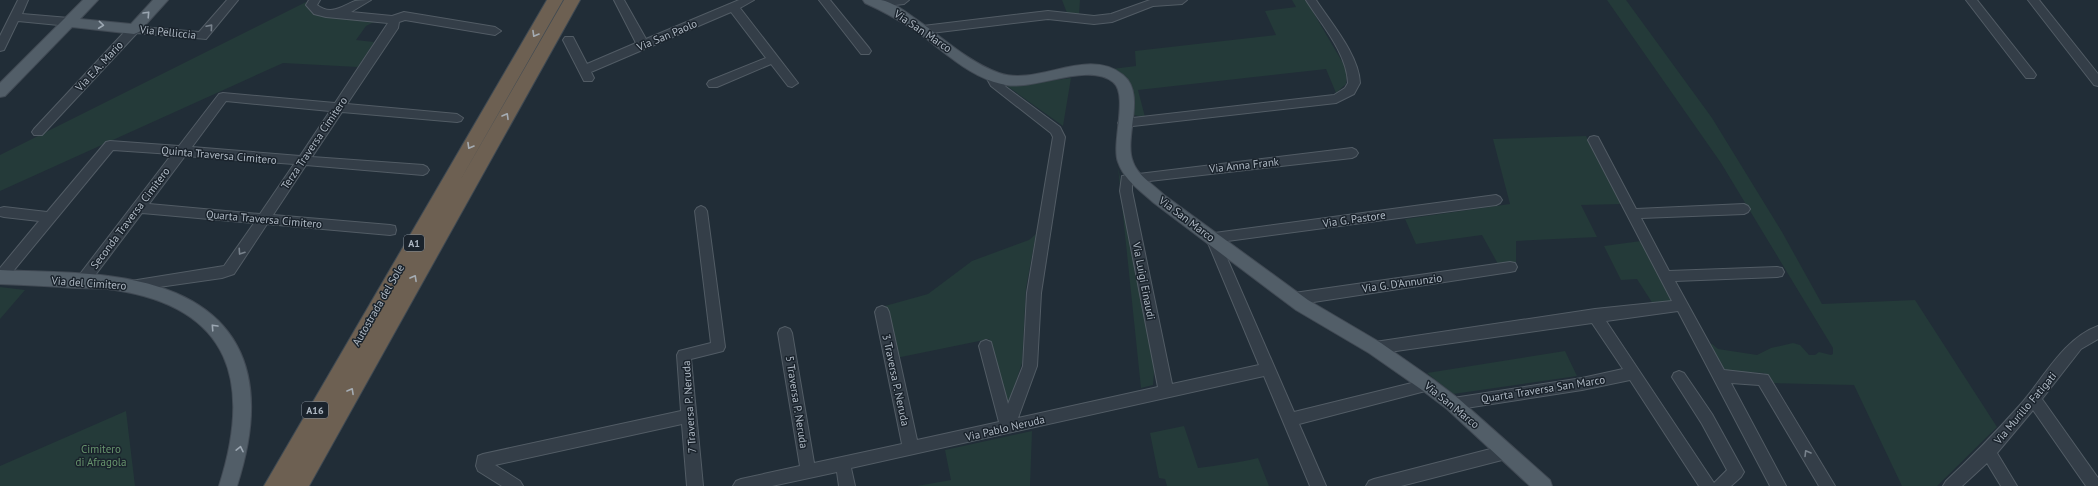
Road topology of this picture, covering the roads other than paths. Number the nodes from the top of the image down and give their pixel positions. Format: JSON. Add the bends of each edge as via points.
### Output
{"nodes":[{"id":1,"x":23,"y":0,"type":"edge"},
{"id":2,"x":91,"y":0,"type":"edge"},
{"id":3,"x":161,"y":0,"type":"edge"},
{"id":4,"x":233,"y":0,"type":"edge"},
{"id":5,"x":315,"y":0,"type":"edge"},
{"id":6,"x":366,"y":0,"type":"edge"},
{"id":7,"x":555,"y":0,"type":"edge"},
{"id":8,"x":572,"y":0,"type":"edge"},
{"id":9,"x":619,"y":0,"type":"edge"},
{"id":10,"x":749,"y":0,"type":"edge"},
{"id":11,"x":824,"y":0,"type":"edge"},
{"id":12,"x":904,"y":0,"type":"edge"},
{"id":13,"x":1182,"y":0,"type":"edge"},
{"id":14,"x":1311,"y":0,"type":"edge"},
{"id":15,"x":1971,"y":0,"type":"edge"},
{"id":16,"x":2034,"y":0,"type":"edge"},
{"id":17,"x":874,"y":2,"type":"edge"},
{"id":18,"x":733,"y":7,"type":"junction"},
{"id":19,"x":336,"y":15,"type":"junction"},
{"id":20,"x":15,"y":17,"type":"junction"},
{"id":21,"x":393,"y":20,"type":"junction"},
{"id":22,"x":69,"y":22,"type":"junction"},
{"id":23,"x":134,"y":29,"type":"junction"},
{"id":24,"x":923,"y":30,"type":"junction"},
{"id":25,"x":495,"y":31,"type":"dead end"},
{"id":26,"x":569,"y":40,"type":"dead end"},
{"id":27,"x":643,"y":45,"type":"junction"},
{"id":28,"x":0,"y":46,"type":"edge"},
{"id":29,"x":865,"y":50,"type":"dead end"},
{"id":30,"x":774,"y":59,"type":"junction"},
{"id":31,"x":2030,"y":75,"type":"dead end"},
{"id":32,"x":992,"y":77,"type":"junction"},
{"id":33,"x":2098,"y":82,"type":"edge"},
{"id":34,"x":792,"y":83,"type":"dead end"},
{"id":35,"x":713,"y":84,"type":"dead end"},
{"id":36,"x":0,"y":92,"type":"edge"},
{"id":37,"x":337,"y":108,"type":"junction"},
{"id":38,"x":457,"y":118,"type":"dead end"},
{"id":39,"x":1124,"y":123,"type":"junction"},
{"id":40,"x":38,"y":132,"type":"dead end"},
{"id":41,"x":1594,"y":140,"type":"dead end"},
{"id":42,"x":180,"y":152,"type":"junction"},
{"id":43,"x":1352,"y":153,"type":"dead end"},
{"id":44,"x":301,"y":162,"type":"junction"},
{"id":45,"x":423,"y":170,"type":"dead end"},
{"id":46,"x":1136,"y":176,"type":"junction"},
{"id":47,"x":1496,"y":200,"type":"dead end"},
{"id":48,"x":138,"y":208,"type":"junction"},
{"id":49,"x":1744,"y":209,"type":"dead end"},
{"id":50,"x":701,"y":211,"type":"dead end"},
{"id":51,"x":4,"y":212,"type":"dead end"},
{"id":52,"x":1632,"y":214,"type":"junction"},
{"id":53,"x":50,"y":218,"type":"junction"},
{"id":54,"x":263,"y":220,"type":"junction"},
{"id":55,"x":390,"y":230,"type":"dead end"},
{"id":56,"x":1212,"y":238,"type":"junction"},
{"id":57,"x":1510,"y":267,"type":"dead end"},
{"id":58,"x":1777,"y":272,"type":"dead end"},
{"id":59,"x":1665,"y":276,"type":"junction"},
{"id":60,"x":0,"y":277,"type":"edge"},
{"id":61,"x":82,"y":282,"type":"junction"},
{"id":62,"x":131,"y":286,"type":"junction"},
{"id":63,"x":1294,"y":299,"type":"junction"},
{"id":64,"x":1682,"y":305,"type":"junction"},
{"id":65,"x":882,"y":312,"type":"dead end"},
{"id":66,"x":1595,"y":316,"type":"junction"},
{"id":67,"x":2098,"y":332,"type":"edge"},
{"id":68,"x":786,"y":333,"type":"dead end"},
{"id":69,"x":361,"y":334,"type":"junction"},
{"id":70,"x":986,"y":346,"type":"dead end"},
{"id":71,"x":1375,"y":348,"type":"junction"},
{"id":72,"x":1269,"y":369,"type":"junction"},
{"id":73,"x":1632,"y":373,"type":"junction"},
{"id":74,"x":1719,"y":376,"type":"junction"},
{"id":75,"x":1679,"y":377,"type":"dead end"},
{"id":76,"x":1428,"y":385,"type":"junction"},
{"id":77,"x":1166,"y":392,"type":"junction"},
{"id":78,"x":2034,"y":399,"type":"junction"},
{"id":79,"x":1453,"y":404,"type":"junction"},
{"id":80,"x":337,"y":416,"type":"junction"},
{"id":81,"x":689,"y":416,"type":"junction"},
{"id":82,"x":1291,"y":419,"type":"junction"},
{"id":83,"x":1007,"y":427,"type":"junction"},
{"id":84,"x":911,"y":449,"type":"junction"},
{"id":85,"x":1506,"y":452,"type":"junction"},
{"id":86,"x":1988,"y":452,"type":"junction"},
{"id":87,"x":843,"y":464,"type":"junction"},
{"id":88,"x":808,"y":471,"type":"junction"},
{"id":89,"x":748,"y":485,"type":"edge"},
{"id":90,"x":228,"y":486,"type":"edge"},
{"id":91,"x":268,"y":486,"type":"edge"},
{"id":92,"x":275,"y":486,"type":"edge"},
{"id":93,"x":297,"y":486,"type":"edge"},
{"id":94,"x":304,"y":486,"type":"edge"},
{"id":95,"x":515,"y":486,"type":"edge"},
{"id":96,"x":695,"y":486,"type":"edge"},
{"id":97,"x":847,"y":486,"type":"edge"},
{"id":98,"x":1318,"y":486,"type":"edge"},
{"id":99,"x":1374,"y":486,"type":"edge"},
{"id":100,"x":1543,"y":486,"type":"edge"},
{"id":101,"x":1708,"y":486,"type":"edge"},
{"id":102,"x":1720,"y":486,"type":"edge"},
{"id":103,"x":1778,"y":486,"type":"edge"},
{"id":104,"x":1827,"y":486,"type":"edge"},
{"id":105,"x":1951,"y":486,"type":"edge"},
{"id":106,"x":2009,"y":486,"type":"edge"},
{"id":107,"x":2095,"y":486,"type":"edge"}],
"edges":[{"from":1,"to":20,"type":"street"},
{"from":2,"to":22,"type":"main road"},
{"from":23,"to":3,"type":"main road","name":"Via E.A. Mario","one_way":true},
{"from":23,"to":4,"type":"street","name":"Via Pelliccia","one_way":true,"via":[[202,36]]},
{"from":5,"to":19,"type":"street","via":[[311,3],[314,8]]},
{"from":6,"to":19,"type":"street"},
{"from":7,"to":69,"type":"highway","name":"Autostrada del Sole","number":"A1","one_way":true},
{"from":80,"to":8,"type":"highway","name":"Autostrada del Sole","number":"A1","one_way":true},
{"from":9,"to":27,"type":"street"},
{"from":10,"to":18,"type":"street","name":"Via San Paolo"},
{"from":11,"to":29,"type":"street"},
{"from":12,"to":17,"type":"street"},
{"from":13,"to":24,"type":"street","via":[[1152,3],[1112,18],[1094,20],[1048,15]]},
{"from":14,"to":39,"type":"street","via":[[1353,68],[1354,84],[1348,93],[1336,98]]},
{"from":15,"to":31,"type":"street"},
{"from":16,"to":33,"type":"street"},
{"from":17,"to":24,"type":"main road","name":"Via San Marco"},
{"from":18,"to":27,"type":"street","name":"Via San Paolo"},
{"from":18,"to":30,"type":"street"},
{"from":19,"to":21,"type":"street"},
{"from":20,"to":22,"type":"street"},
{"from":20,"to":28,"type":"street"},
{"from":21,"to":25,"type":"street","via":[[404,16]]},
{"from":21,"to":37,"type":"street","name":"Terza Traversa Cimitero","via":[[394,25]]},
{"from":22,"to":23,"type":"main road","one_way":true},
{"from":22,"to":36,"type":"main road"},
{"from":23,"to":40,"type":"street","name":"Via E.A. Mario"},
{"from":24,"to":32,"type":"main road","name":"Via San Marco","via":[[978,70]]},
{"from":26,"to":27,"type":"street","name":"Via San Paolo","via":[[586,74]]},
{"from":30,"to":34,"type":"street"},
{"from":30,"to":35,"type":"street"},
{"from":32,"to":39,"type":"main road","name":"Via San Marco","via":[[1025,81],[1091,70],[1111,73],[1120,79],[1126,91]]},
{"from":32,"to":83,"type":"street","via":[[1002,90],[1056,130],[1058,136],[1034,293],[1030,366]]},
{"from":37,"to":38,"type":"street"},
{"from":37,"to":42,"type":"street","name":"Seconda Traversa Cimitero","via":[[223,98]]},
{"from":37,"to":44,"type":"street","name":"Terza Traversa Cimitero"},
{"from":39,"to":46,"type":"main road","name":"Via San Marco","via":[[1122,145],[1125,162]]},
{"from":41,"to":52,"type":"street"},
{"from":42,"to":44,"type":"street","name":"Quinta Traversa Cimitero"},
{"from":42,"to":48,"type":"street","name":"Seconda Traversa Cimitero"},
{"from":42,"to":53,"type":"street","name":"Quinta Traversa Cimitero","via":[[110,145]]},
{"from":43,"to":46,"type":"street","name":"Via Anna Frank"},
{"from":44,"to":45,"type":"street","name":"Quinta Traversa Cimitero"},
{"from":44,"to":54,"type":"street","name":"Terza Traversa Cimitero"},
{"from":46,"to":56,"type":"main road","name":"Via San Marco","via":[[1159,198]]},
{"from":46,"to":77,"type":"street","name":"Via Luigi Einaudi","via":[[1126,179],[1126,191]]},
{"from":47,"to":56,"type":"street","name":"Via G. Pastore"},
{"from":48,"to":54,"type":"street","name":"Quarta Traversa Cimitero"},
{"from":48,"to":61,"type":"street","name":"Seconda Traversa Cimitero"},
{"from":49,"to":52,"type":"street"},
{"from":50,"to":81,"type":"street","name":"7 Traversa P. Neruda","via":[[718,348],[684,355]]},
{"from":51,"to":53,"type":"street"},
{"from":52,"to":59,"type":"street"},
{"from":53,"to":60,"type":"street"},
{"from":54,"to":55,"type":"street","name":"Quarta Traversa Cimitero"},
{"from":54,"to":62,"type":"street","name":"Terza Traversa Cimitero","one_way":true,"via":[[229,270],[222,274]]},
{"from":56,"to":63,"type":"main road","name":"Via San Marco"},
{"from":56,"to":72,"type":"street"},
{"from":57,"to":63,"type":"street","name":"Via G. D'Annunzio"},
{"from":58,"to":59,"type":"street"},
{"from":59,"to":64,"type":"street"},
{"from":60,"to":61,"type":"main road","name":"Via del Cimitero"},
{"from":61,"to":62,"type":"main road","name":"Via del Cimitero"},
{"from":90,"to":62,"type":"main road","name":"Via del Cimitero","one_way":true,"via":[[236,463],[245,412],[243,389],[235,360],[214,327],[195,310],[176,300]]},
{"from":63,"to":71,"type":"main road","name":"Via San Marco"},
{"from":64,"to":66,"type":"street"},
{"from":64,"to":74,"type":"street"},
{"from":65,"to":84,"type":"street","name":"3 Traversa P. Neruda"},
{"from":66,"to":71,"type":"street"},
{"from":66,"to":73,"type":"street"},
{"from":67,"to":78,"type":"street","name":"Via Murillo Fatigati","via":[[2076,345]]},
{"from":68,"to":88,"type":"street","name":"5 Traversa P. Neruda"},
{"from":69,"to":91,"type":"highway","number":"A16"},
{"from":69,"to":92,"type":"highway","name":"Autostrada del Sole","number":"A1"},
{"from":70,"to":83,"type":"street"},
{"from":71,"to":76,"type":"main road","name":"Via San Marco"},
{"from":72,"to":77,"type":"street","name":"Via Pablo Neruda"},
{"from":72,"to":82,"type":"street"},
{"from":73,"to":79,"type":"street","name":"Quarta Traversa San Marco","via":[[1582,384]]},
{"from":73,"to":101,"type":"street"},
{"from":74,"to":103,"type":"street"},
{"from":104,"to":74,"type":"street","one_way":true,"via":[[1763,379]]},
{"from":75,"to":102,"type":"street","via":[[1736,472]]},
{"from":76,"to":79,"type":"main road","name":"Via San Marco"},
{"from":76,"to":82,"type":"street"},
{"from":77,"to":83,"type":"street","name":"Via Pablo Neruda"},
{"from":78,"to":86,"type":"street","name":"Via Murillo Fatigati"},
{"from":78,"to":107,"type":"street"},
{"from":79,"to":85,"type":"main road","name":"Via San Marco"},
{"from":80,"to":93,"type":"highway","name":"Autostrada del Sole","number":"A1"},
{"from":80,"to":94,"type":"highway"},
{"from":81,"to":95,"type":"street","via":[[484,461],[483,466]]},
{"from":81,"to":96,"type":"street","name":"7 Traversa P. Neruda"},
{"from":82,"to":98,"type":"street"},
{"from":83,"to":84,"type":"street","name":"Via Pablo Neruda"},
{"from":84,"to":87,"type":"street","name":"Via Pablo Neruda"},
{"from":85,"to":99,"type":"street"},
{"from":85,"to":100,"type":"main road","name":"Via San Marco"},
{"from":86,"to":105,"type":"street","name":"Via Murillo Fatigati"},
{"from":86,"to":106,"type":"street"},
{"from":87,"to":88,"type":"street","name":"Via Pablo Neruda"},
{"from":87,"to":97,"type":"street"},
{"from":88,"to":89,"type":"street","name":"Via Pablo Neruda"}]}
